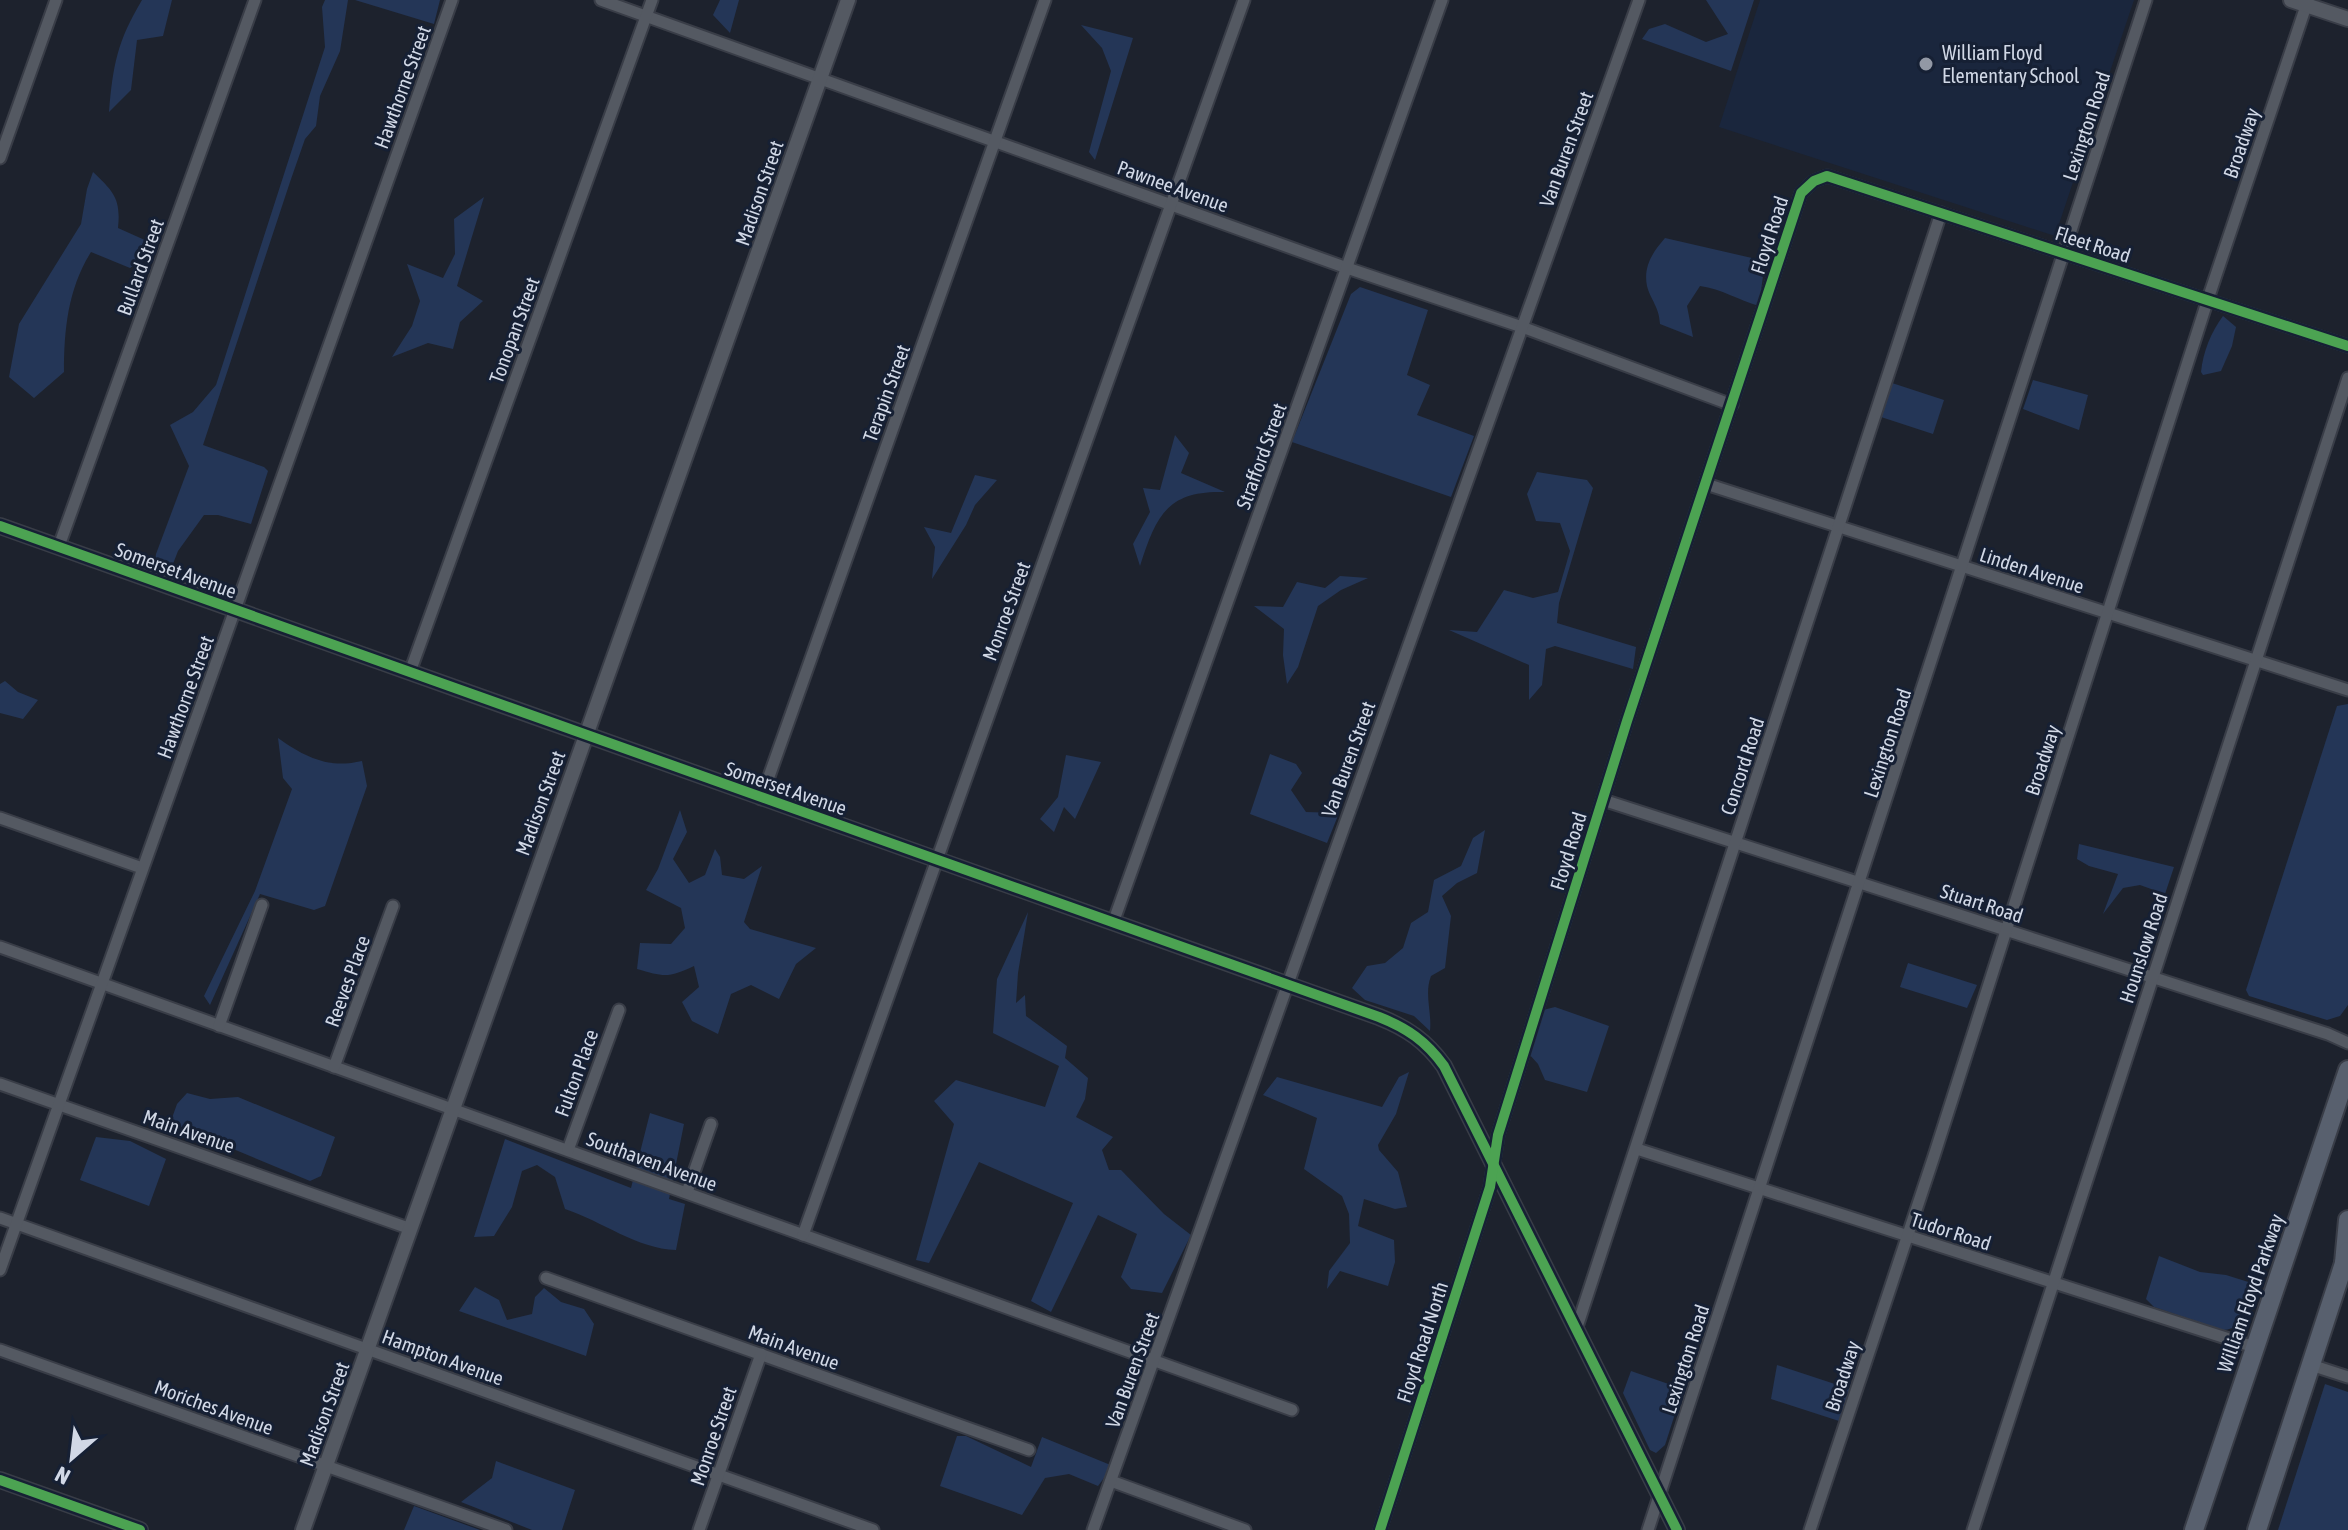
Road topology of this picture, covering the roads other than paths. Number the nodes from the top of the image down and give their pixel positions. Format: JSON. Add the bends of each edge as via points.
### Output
{"nodes":[{"id":1,"x":56,"y":0,"type":"edge"},
{"id":2,"x":255,"y":0,"type":"edge"},
{"id":3,"x":452,"y":0,"type":"edge"},
{"id":4,"x":601,"y":0,"type":"edge"},
{"id":5,"x":652,"y":0,"type":"edge"},
{"id":6,"x":848,"y":0,"type":"edge"},
{"id":7,"x":1045,"y":0,"type":"edge"},
{"id":8,"x":1244,"y":0,"type":"edge"},
{"id":9,"x":1442,"y":0,"type":"edge"},
{"id":10,"x":1639,"y":0,"type":"edge"},
{"id":11,"x":2146,"y":0,"type":"edge"},
{"id":12,"x":2291,"y":0,"type":"edge"},
{"id":13,"x":2307,"y":2,"type":"edge"},
{"id":14,"x":646,"y":15,"type":"junction"},
{"id":15,"x":2348,"y":19,"type":"edge"},
{"id":16,"x":820,"y":78,"type":"junction"},
{"id":17,"x":994,"y":143,"type":"junction"},
{"id":18,"x":0,"y":158,"type":"edge"},
{"id":19,"x":1827,"y":176,"type":"joint"},
{"id":20,"x":1172,"y":205,"type":"junction"},
{"id":21,"x":1941,"y":213,"type":"junction"},
{"id":22,"x":2063,"y":253,"type":"junction"},
{"id":23,"x":1347,"y":268,"type":"junction"},
{"id":24,"x":2208,"y":299,"type":"junction"},
{"id":25,"x":1522,"y":327,"type":"junction"},
{"id":26,"x":2348,"y":346,"type":"edge"},
{"id":27,"x":2348,"y":378,"type":"edge"},
{"id":28,"x":1732,"y":405,"type":"junction"},
{"id":29,"x":1706,"y":484,"type":"junction"},
{"id":30,"x":0,"y":526,"type":"edge"},
{"id":31,"x":1839,"y":527,"type":"junction"},
{"id":32,"x":59,"y":546,"type":"junction"},
{"id":33,"x":1961,"y":566,"type":"junction"},
{"id":34,"x":235,"y":610,"type":"junction"},
{"id":35,"x":2107,"y":613,"type":"junction"},
{"id":36,"x":2255,"y":661,"type":"junction"},
{"id":37,"x":410,"y":672,"type":"junction"},
{"id":38,"x":2348,"y":690,"type":"edge"},
{"id":39,"x":585,"y":736,"type":"junction"},
{"id":40,"x":761,"y":799,"type":"junction"},
{"id":41,"x":1603,"y":800,"type":"junction"},
{"id":42,"x":0,"y":818,"type":"edge"},
{"id":43,"x":1735,"y":843,"type":"junction"},
{"id":44,"x":936,"y":860,"type":"junction"},
{"id":45,"x":142,"y":868,"type":"junction"},
{"id":46,"x":1860,"y":883,"type":"junction"},
{"id":47,"x":262,"y":905,"type":"dead end"},
{"id":48,"x":393,"y":906,"type":"dead end"},
{"id":49,"x":1113,"y":923,"type":"junction"},
{"id":50,"x":2007,"y":930,"type":"junction"},
{"id":51,"x":0,"y":947,"type":"edge"},
{"id":52,"x":2152,"y":977,"type":"junction"},
{"id":53,"x":102,"y":983,"type":"junction"},
{"id":54,"x":1287,"y":985,"type":"junction"},
{"id":55,"x":619,"y":1010,"type":"dead end"},
{"id":56,"x":219,"y":1026,"type":"junction"},
{"id":57,"x":2348,"y":1043,"type":"edge"},
{"id":58,"x":334,"y":1067,"type":"junction"},
{"id":59,"x":2348,"y":1070,"type":"edge"},
{"id":60,"x":0,"y":1084,"type":"edge"},
{"id":61,"x":59,"y":1105,"type":"junction"},
{"id":62,"x":452,"y":1110,"type":"junction"},
{"id":63,"x":711,"y":1124,"type":"dead end"},
{"id":64,"x":1637,"y":1149,"type":"junction"},
{"id":65,"x":568,"y":1150,"type":"junction"},
{"id":66,"x":1494,"y":1164,"type":"junction"},
{"id":67,"x":1760,"y":1188,"type":"junction"},
{"id":68,"x":687,"y":1192,"type":"junction"},
{"id":69,"x":0,"y":1218,"type":"edge"},
{"id":70,"x":2348,"y":1220,"type":"edge"},
{"id":71,"x":17,"y":1224,"type":"junction"},
{"id":72,"x":411,"y":1229,"type":"junction"},
{"id":73,"x":803,"y":1235,"type":"junction"},
{"id":74,"x":1907,"y":1236,"type":"junction"},
{"id":75,"x":2346,"y":1258,"type":"edge"},
{"id":76,"x":0,"y":1270,"type":"edge"},
{"id":77,"x":546,"y":1278,"type":"dead end"},
{"id":78,"x":2053,"y":1283,"type":"junction"},
{"id":79,"x":1576,"y":1330,"type":"junction"},
{"id":80,"x":2254,"y":1347,"type":"junction"},
{"id":81,"x":368,"y":1349,"type":"junction"},
{"id":82,"x":0,"y":1350,"type":"edge"},
{"id":83,"x":761,"y":1354,"type":"junction"},
{"id":84,"x":1154,"y":1360,"type":"junction"},
{"id":85,"x":2311,"y":1365,"type":"junction"},
{"id":86,"x":2348,"y":1377,"type":"edge"},
{"id":87,"x":1292,"y":1410,"type":"dead end"},
{"id":88,"x":1029,"y":1450,"type":"dead end"},
{"id":89,"x":326,"y":1466,"type":"junction"},
{"id":90,"x":719,"y":1475,"type":"junction"},
{"id":91,"x":0,"y":1480,"type":"edge"},
{"id":92,"x":1111,"y":1481,"type":"junction"},
{"id":93,"x":1659,"y":1496,"type":"junction"},
{"id":94,"x":140,"y":1530,"type":"edge"},
{"id":95,"x":303,"y":1530,"type":"edge"},
{"id":96,"x":506,"y":1530,"type":"edge"},
{"id":97,"x":699,"y":1530,"type":"edge"},
{"id":98,"x":873,"y":1530,"type":"edge"},
{"id":99,"x":1093,"y":1530,"type":"edge"},
{"id":100,"x":1245,"y":1530,"type":"edge"},
{"id":101,"x":1380,"y":1530,"type":"edge"},
{"id":102,"x":1648,"y":1530,"type":"edge"},
{"id":103,"x":1677,"y":1530,"type":"edge"},
{"id":104,"x":1810,"y":1530,"type":"edge"},
{"id":105,"x":1973,"y":1530,"type":"edge"},
{"id":106,"x":2194,"y":1530,"type":"edge"},
{"id":107,"x":2257,"y":1530,"type":"edge"}],
"edges":[{"from":1,"to":18,"type":"street"},
{"from":2,"to":32,"type":"street","name":"Bullard Street"},
{"from":3,"to":34,"type":"street","name":"Hawthorne Street"},
{"from":4,"to":14,"type":"street","name":"Pawnee Avenue"},
{"from":5,"to":14,"type":"street","name":"Tonopan Street"},
{"from":6,"to":16,"type":"street","name":"Madison Street"},
{"from":7,"to":17,"type":"street","name":"Terapin Street"},
{"from":8,"to":20,"type":"street","name":"Monroe Street"},
{"from":9,"to":23,"type":"street","name":"Strafford Street"},
{"from":10,"to":25,"type":"street","name":"Van Buren Street"},
{"from":11,"to":22,"type":"street","name":"Lexington Road"},
{"from":12,"to":13,"type":"street"},
{"from":13,"to":15,"type":"street"},
{"from":13,"to":24,"type":"street","name":"Broadway"},
{"from":14,"to":16,"type":"street","name":"Pawnee Avenue"},
{"from":14,"to":37,"type":"street","name":"Tonopan Street"},
{"from":16,"to":17,"type":"street","name":"Pawnee Avenue"},
{"from":16,"to":39,"type":"street","name":"Madison Street"},
{"from":17,"to":20,"type":"street","name":"Pawnee Avenue"},
{"from":17,"to":40,"type":"street","name":"Terapin Street"},
{"from":19,"to":21,"type":"street","name":"Fleet Road"},
{"from":19,"to":28,"type":"street","name":"Floyd Road","via":[[1801,193]]},
{"from":20,"to":23,"type":"street","name":"Pawnee Avenue"},
{"from":20,"to":44,"type":"street","name":"Monroe Street"},
{"from":21,"to":22,"type":"street","name":"Fleet Road"},
{"from":21,"to":31,"type":"street","name":"Concord Road"},
{"from":22,"to":24,"type":"street","name":"Fleet Road"},
{"from":22,"to":33,"type":"street","name":"Lexington Road"},
{"from":23,"to":25,"type":"street","name":"Pawnee Avenue"},
{"from":23,"to":49,"type":"street","name":"Strafford Street"},
{"from":24,"to":26,"type":"street","name":"Fleet Road"},
{"from":24,"to":35,"type":"street","name":"Broadway"},
{"from":25,"to":28,"type":"street","name":"Pawnee Avenue"},
{"from":25,"to":54,"type":"street","name":"Van Buren Street"},
{"from":27,"to":36,"type":"street","name":"Hounslow Road"},
{"from":28,"to":29,"type":"street","name":"Floyd Road"},
{"from":29,"to":31,"type":"street","name":"Linden Avenue"},
{"from":29,"to":41,"type":"street","name":"Floyd Road"},
{"from":30,"to":32,"type":"street","name":"Somerset Avenue"},
{"from":31,"to":33,"type":"street","name":"Linden Avenue"},
{"from":31,"to":43,"type":"street","name":"Concord Road"},
{"from":32,"to":34,"type":"street","name":"Somerset Avenue"},
{"from":33,"to":35,"type":"street","name":"Linden Avenue"},
{"from":33,"to":46,"type":"street","name":"Lexington Road"},
{"from":34,"to":37,"type":"street","name":"Somerset Avenue"},
{"from":34,"to":45,"type":"street","name":"Hawthorne Street"},
{"from":35,"to":36,"type":"street","name":"Linden Avenue"},
{"from":35,"to":50,"type":"street","name":"Broadway"},
{"from":36,"to":38,"type":"street","name":"Linden Avenue"},
{"from":36,"to":52,"type":"street","name":"Hounslow Road"},
{"from":37,"to":39,"type":"street","name":"Somerset Avenue"},
{"from":39,"to":40,"type":"street","name":"Somerset Avenue"},
{"from":39,"to":62,"type":"street","name":"Madison Street"},
{"from":40,"to":44,"type":"street","name":"Somerset Avenue"},
{"from":41,"to":43,"type":"street","name":"Stuart Road"},
{"from":41,"to":66,"type":"street","name":"Floyd Road","via":[[1498,1135]]},
{"from":42,"to":45,"type":"street"},
{"from":43,"to":46,"type":"street","name":"Stuart Road"},
{"from":43,"to":64,"type":"street","name":"Concord Road"},
{"from":44,"to":49,"type":"street","name":"Somerset Avenue"},
{"from":44,"to":73,"type":"street","name":"Monroe Street"},
{"from":45,"to":53,"type":"street","name":"Hawthorne Street"},
{"from":46,"to":50,"type":"street","name":"Stuart Road"},
{"from":46,"to":67,"type":"street","name":"Lexington Road"},
{"from":47,"to":56,"type":"street"},
{"from":48,"to":58,"type":"street","name":"Reeves Place"},
{"from":49,"to":54,"type":"street","name":"Somerset Avenue"},
{"from":50,"to":52,"type":"street","name":"Stuart Road"},
{"from":50,"to":74,"type":"street","name":"Broadway"},
{"from":51,"to":53,"type":"street","name":"Southaven Avenue"},
{"from":52,"to":57,"type":"street","name":"Stuart Road"},
{"from":52,"to":78,"type":"street","name":"Hounslow Road"},
{"from":53,"to":56,"type":"street","name":"Southaven Avenue"},
{"from":53,"to":61,"type":"street","name":"Hawthorne Street"},
{"from":54,"to":66,"type":"street","name":"Somerset Avenue","via":[[1398,1025],[1420,1039],[1444,1066]]},
{"from":54,"to":84,"type":"street","name":"Van Buren Street"},
{"from":55,"to":65,"type":"street","name":"Fulton Place"},
{"from":56,"to":58,"type":"street","name":"Southaven Avenue"},
{"from":58,"to":62,"type":"street","name":"Southaven Avenue"},
{"from":59,"to":80,"type":"highway","name":"William Floyd Parkway"},
{"from":60,"to":61,"type":"street","name":"Main Avenue"},
{"from":61,"to":71,"type":"street","name":"Hawthorne Street"},
{"from":61,"to":72,"type":"street","name":"Main Avenue"},
{"from":62,"to":65,"type":"street","name":"Southaven Avenue"},
{"from":62,"to":72,"type":"street","name":"Madison Street"},
{"from":63,"to":68,"type":"street"},
{"from":64,"to":67,"type":"street","name":"Tudor Road"},
{"from":64,"to":79,"type":"street","name":"Concord Road"},
{"from":65,"to":68,"type":"street","name":"Southaven Avenue"},
{"from":66,"to":79,"type":"street"},
{"from":66,"to":101,"type":"street","name":"Floyd Road North"},
{"from":67,"to":74,"type":"street","name":"Tudor Road"},
{"from":67,"to":93,"type":"street","name":"Lexington Road"},
{"from":68,"to":73,"type":"street","name":"Southaven Avenue"},
{"from":69,"to":71,"type":"street","name":"Hampton Avenue"},
{"from":70,"to":75,"type":"highway"},
{"from":71,"to":76,"type":"street","name":"Hawthorne Street"},
{"from":71,"to":81,"type":"street","name":"Hampton Avenue"},
{"from":72,"to":81,"type":"street","name":"Madison Street"},
{"from":73,"to":84,"type":"street","name":"Southaven Avenue"},
{"from":74,"to":78,"type":"street","name":"Tudor Road"},
{"from":74,"to":104,"type":"street","name":"Broadway"},
{"from":75,"to":85,"type":"highway"},
{"from":77,"to":83,"type":"street","name":"Main Avenue"},
{"from":78,"to":80,"type":"street","name":"Tudor Road"},
{"from":78,"to":105,"type":"street","name":"Hounslow Road"},
{"from":79,"to":93,"type":"street"},
{"from":80,"to":106,"type":"highway","name":"William Floyd Parkway"},
{"from":81,"to":89,"type":"street","name":"Madison Street"},
{"from":81,"to":90,"type":"street","name":"Hampton Avenue"},
{"from":82,"to":89,"type":"street","name":"Moriches Avenue"},
{"from":83,"to":88,"type":"street","name":"Main Avenue"},
{"from":83,"to":90,"type":"street","name":"Monroe Street"},
{"from":84,"to":87,"type":"street","name":"Southaven Avenue"},
{"from":84,"to":92,"type":"street","name":"Van Buren Street"},
{"from":85,"to":86,"type":"street"},
{"from":85,"to":107,"type":"highway"},
{"from":89,"to":95,"type":"street","name":"Madison Street"},
{"from":89,"to":96,"type":"street","name":"Moriches Avenue"},
{"from":90,"to":97,"type":"street","name":"Monroe Street"},
{"from":90,"to":98,"type":"street","name":"Hampton Avenue"},
{"from":91,"to":94,"type":"street"},
{"from":92,"to":99,"type":"street","name":"Van Buren Street"},
{"from":92,"to":100,"type":"street"},
{"from":93,"to":102,"type":"street","name":"Lexington Road"},
{"from":93,"to":103,"type":"street"}]}
